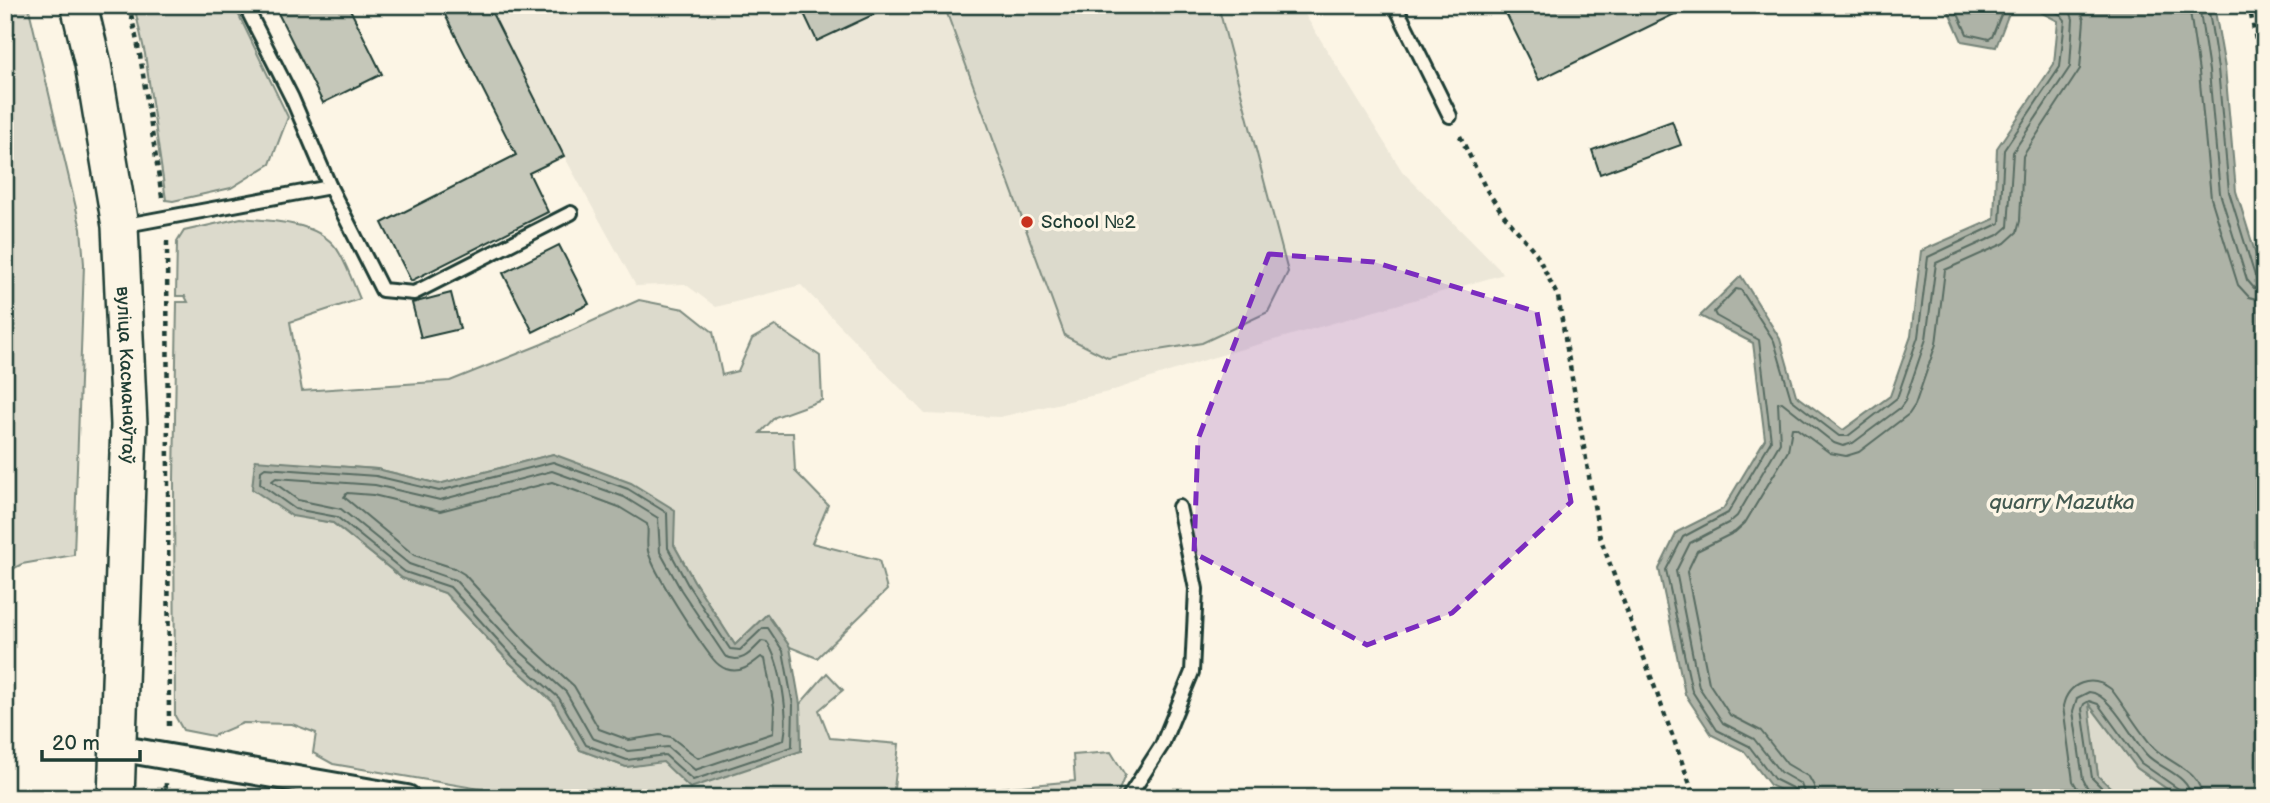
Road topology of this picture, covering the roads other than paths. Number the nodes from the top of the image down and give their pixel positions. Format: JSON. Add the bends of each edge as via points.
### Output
{"nodes":[{"id":1,"x":79,"y":5,"type":"edge"},
{"id":2,"x":245,"y":5,"type":"edge"},
{"id":3,"x":1395,"y":5,"type":"edge"},
{"id":4,"x":1450,"y":116,"type":"road end"},
{"id":5,"x":330,"y":187,"type":"junction"},
{"id":6,"x":571,"y":213,"type":"dead end"},
{"id":7,"x":120,"y":226,"type":"junction"},
{"id":8,"x":1179,"y":508,"type":"dead end"},
{"id":9,"x":117,"y":748,"type":"junction"},
{"id":10,"x":116,"y":798,"type":"edge"},
{"id":11,"x":407,"y":798,"type":"edge"},
{"id":12,"x":1129,"y":798,"type":"edge"}],
"edges":[{"from":1,"to":7,"type":"main road","name":"вуліца Касманаўтаў"},
{"from":2,"to":5,"type":"lane"},
{"from":3,"to":4,"type":"lane"},
{"from":5,"to":6,"type":"lane","via":[[382,290],[414,293]]},
{"from":5,"to":7,"type":"lane"},
{"from":7,"to":9,"type":"main road","name":"вуліца Касманаўтаў","via":[[129,425]]},
{"from":8,"to":12,"type":"lane","via":[[1196,589],[1192,673],[1161,745]]},
{"from":9,"to":10,"type":"main road","name":"вуліца Касманаўтаў"},
{"from":9,"to":11,"type":"street"}]}
